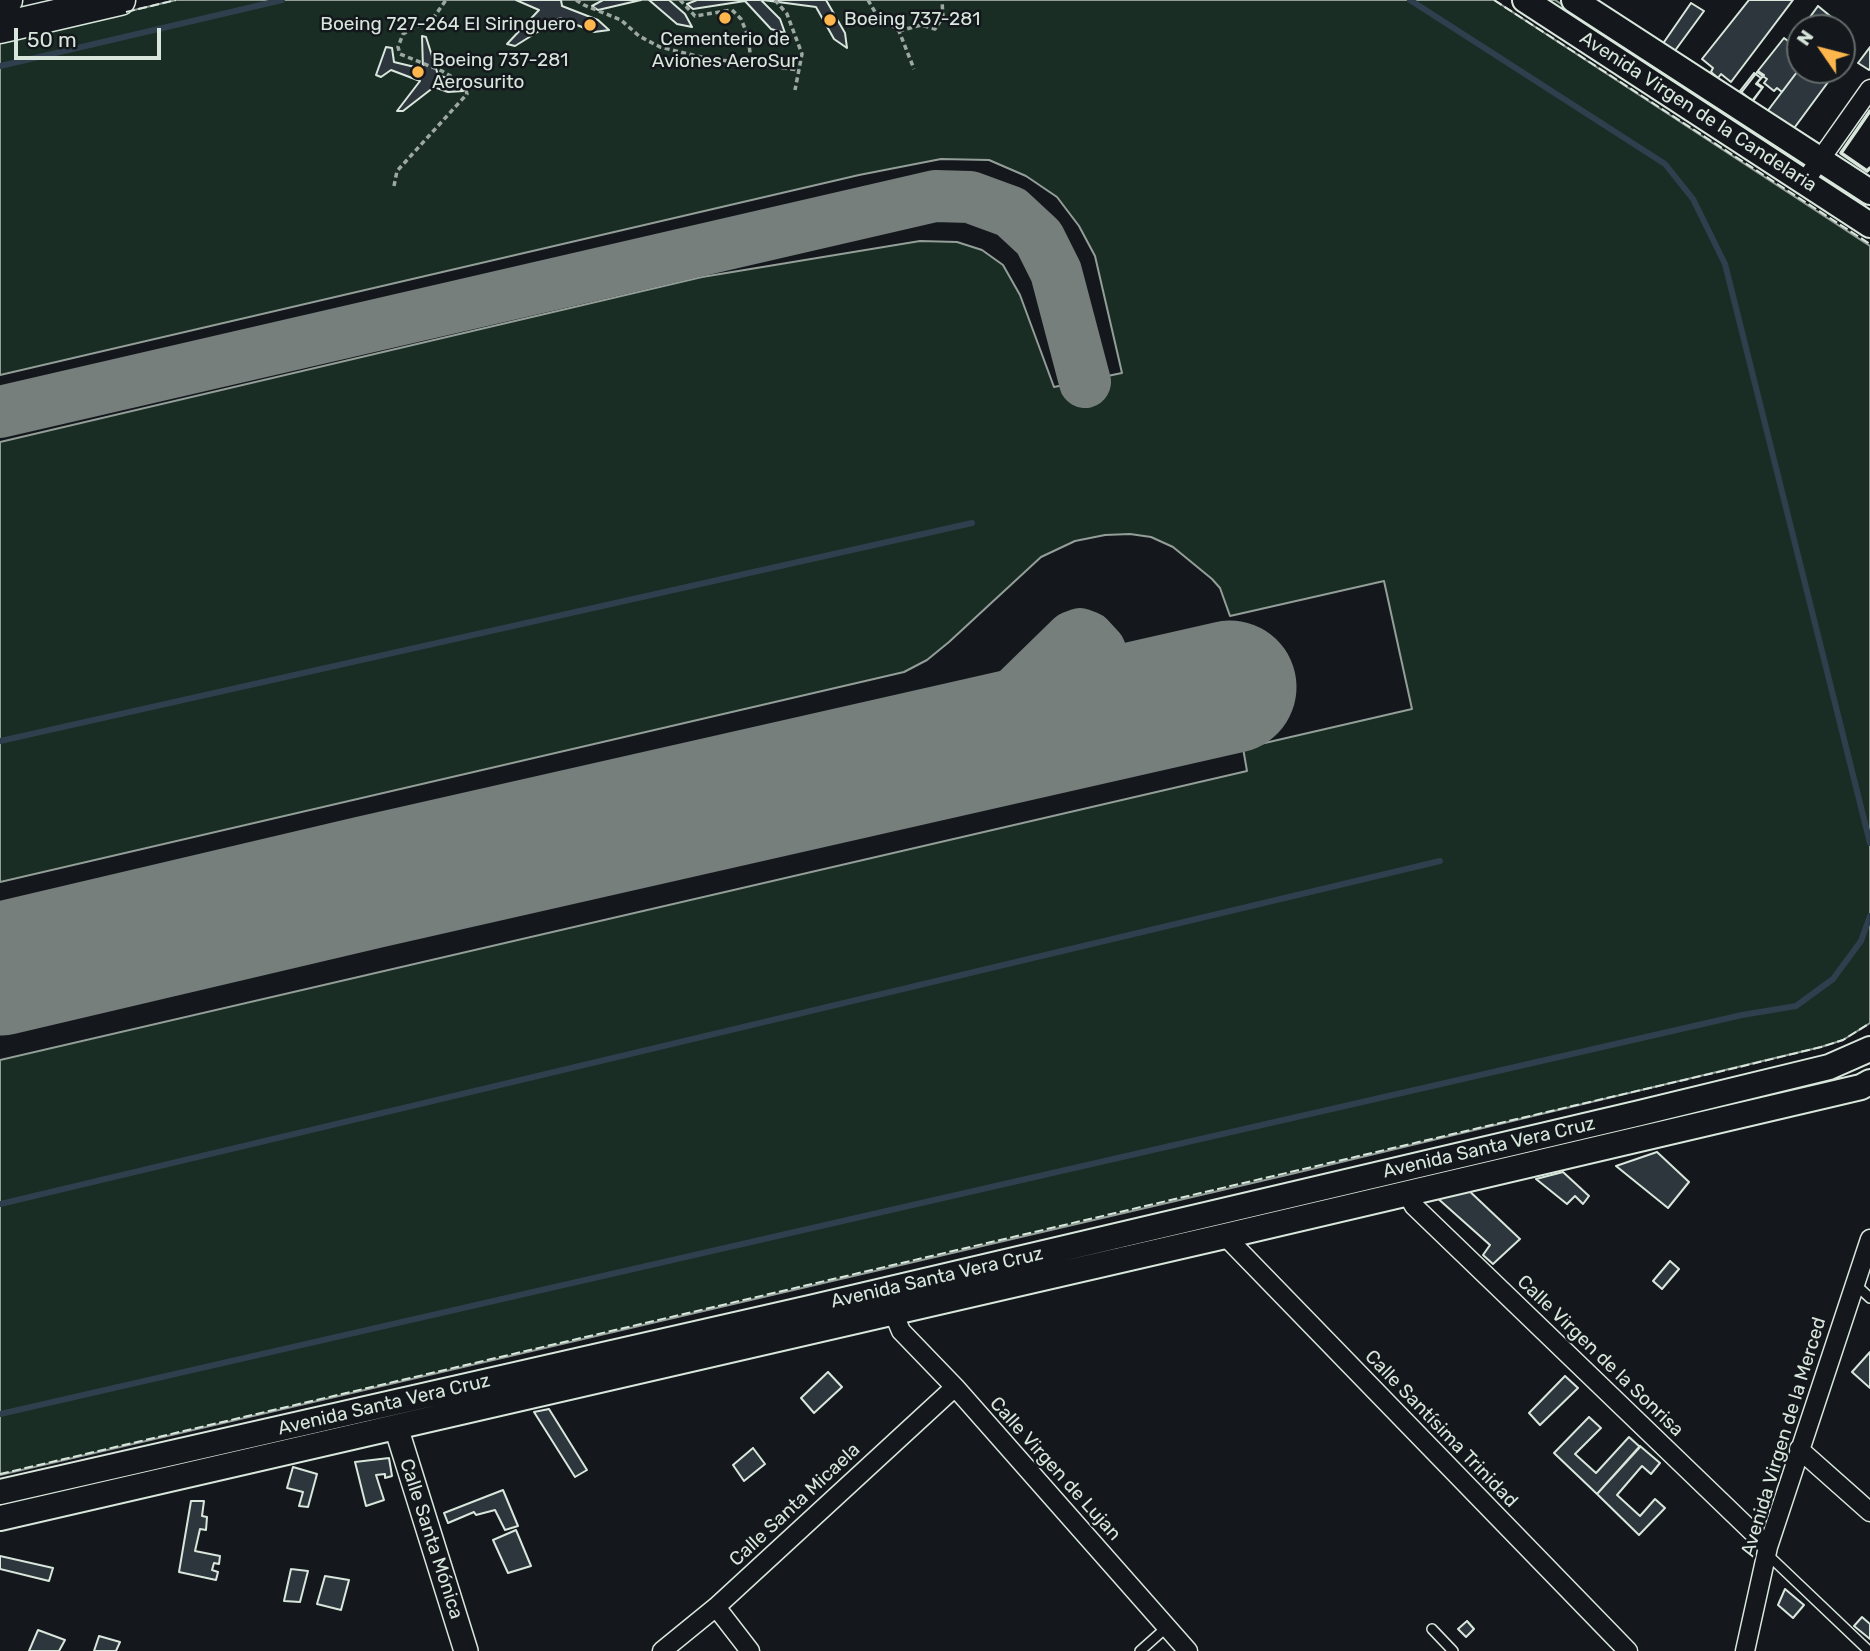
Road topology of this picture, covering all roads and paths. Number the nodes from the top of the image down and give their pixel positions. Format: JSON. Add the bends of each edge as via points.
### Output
{"nodes":[{"id":1,"x":7,"y":0,"type":"edge"},
{"id":2,"x":120,"y":0,"type":"edge"},
{"id":3,"x":446,"y":0,"type":"edge"},
{"id":4,"x":576,"y":0,"type":"edge"},
{"id":5,"x":680,"y":0,"type":"edge"},
{"id":6,"x":775,"y":0,"type":"edge"},
{"id":7,"x":868,"y":0,"type":"edge"},
{"id":8,"x":942,"y":0,"type":"edge"},
{"id":9,"x":1525,"y":0,"type":"edge"},
{"id":10,"x":1574,"y":0,"type":"edge"},
{"id":11,"x":0,"y":2,"type":"edge"},
{"id":12,"x":0,"y":28,"type":"edge"},
{"id":13,"x":899,"y":31,"type":"junction"},
{"id":14,"x":751,"y":62,"type":"junction"},
{"id":15,"x":799,"y":69,"type":"junction"},
{"id":16,"x":914,"y":69,"type":"dead end"},
{"id":17,"x":1870,"y":89,"type":"edge"},
{"id":18,"x":795,"y":90,"type":"dead end"},
{"id":19,"x":1821,"y":159,"type":"junction"},
{"id":20,"x":1805,"y":181,"type":"junction"},
{"id":21,"x":394,"y":186,"type":"dead end"},
{"id":22,"x":1870,"y":192,"type":"edge"},
{"id":23,"x":1870,"y":225,"type":"edge"},
{"id":24,"x":1870,"y":1049,"type":"edge"},
{"id":25,"x":1870,"y":1082,"type":"edge"},
{"id":26,"x":1406,"y":1192,"type":"junction"},
{"id":27,"x":1225,"y":1236,"type":"junction"},
{"id":28,"x":1870,"y":1239,"type":"edge"},
{"id":29,"x":1854,"y":1284,"type":"junction"},
{"id":30,"x":1870,"y":1298,"type":"edge"},
{"id":31,"x":893,"y":1312,"type":"junction"},
{"id":32,"x":955,"y":1387,"type":"junction"},
{"id":33,"x":396,"y":1427,"type":"junction"},
{"id":34,"x":1799,"y":1449,"type":"junction"},
{"id":35,"x":0,"y":1492,"type":"edge"},
{"id":36,"x":1870,"y":1512,"type":"edge"},
{"id":37,"x":0,"y":1518,"type":"edge"},
{"id":38,"x":1767,"y":1550,"type":"junction"},
{"id":39,"x":716,"y":1607,"type":"junction"},
{"id":40,"x":1167,"y":1627,"type":"junction"},
{"id":41,"x":1432,"y":1629,"type":"dead end"},
{"id":42,"x":462,"y":1650,"type":"edge"},
{"id":43,"x":662,"y":1651,"type":"edge"},
{"id":44,"x":750,"y":1651,"type":"edge"},
{"id":45,"x":1140,"y":1651,"type":"edge"},
{"id":46,"x":1188,"y":1651,"type":"edge"},
{"id":47,"x":1453,"y":1651,"type":"edge"},
{"id":48,"x":1628,"y":1651,"type":"edge"},
{"id":49,"x":1745,"y":1651,"type":"edge"},
{"id":50,"x":1869,"y":1651,"type":"edge"}],
"edges":[{"from":1,"to":11,"type":"highway"},
{"from":2,"to":12,"type":"highway"},
{"from":3,"to":21,"type":"path","via":[[434,17],[403,34],[398,47],[400,54],[464,84],[467,94],[397,171]]},
{"from":4,"to":14,"type":"path","via":[[621,20],[660,47],[705,58]]},
{"from":5,"to":14,"type":"path","via":[[695,16],[732,10],[748,36]]},
{"from":6,"to":15,"type":"path","via":[[787,13],[802,54]]},
{"from":7,"to":13,"type":"path"},
{"from":8,"to":13,"type":"path","via":[[943,17],[935,29],[921,25]]},
{"from":9,"to":20,"type":"main road","name":"Avenida Virgen de la Candelaria"},
{"from":10,"to":19,"type":"main road","name":"Avenida Virgen de la Candelaria"},
{"from":13,"to":16,"type":"path"},
{"from":14,"to":15,"type":"path"},
{"from":15,"to":18,"type":"path"},
{"from":17,"to":19,"type":"street"},
{"from":19,"to":20,"type":"street"},
{"from":19,"to":22,"type":"main road","name":"Avenida Virgen de la Candelaria"},
{"from":20,"to":23,"type":"main road","name":"Avenida Virgen de la Candelaria"},
{"from":24,"to":35,"type":"main road","name":"Avenida Santa Vera Cruz","via":[[1829,1067],[1640,1113]]},
{"from":25,"to":26,"type":"main road","name":"Avenida Santa Vera Cruz"},
{"from":26,"to":27,"type":"main road","name":"Avenida Santa Vera Cruz"},
{"from":26,"to":38,"type":"street","name":"Calle Virgen de la Sonrisa","via":[[1415,1206]]},
{"from":27,"to":31,"type":"main road","name":"Avenida Santa Vera Cruz"},
{"from":27,"to":48,"type":"street","name":"Calle Santísima Trinidad"},
{"from":28,"to":29,"type":"street","name":"Avenida Virgen de la Merced"},
{"from":29,"to":30,"type":"lane"},
{"from":29,"to":34,"type":"street","name":"Avenida Virgen de la Merced"},
{"from":31,"to":32,"type":"street","name":"Calle Virgen de Lujan","via":[[901,1331]]},
{"from":31,"to":33,"type":"main road","name":"Avenida Santa Vera Cruz"},
{"from":32,"to":39,"type":"street","name":"Calle Santa Micaela"},
{"from":32,"to":40,"type":"street","name":"Calle Virgen de Lujan"},
{"from":33,"to":37,"type":"main road","name":"Avenida Santa Vera Cruz"},
{"from":33,"to":42,"type":"street","name":"Calle Santa Mónica"},
{"from":34,"to":36,"type":"street"},
{"from":34,"to":38,"type":"street","name":"Avenida Virgen de la Merced"},
{"from":38,"to":49,"type":"street","name":"Avenida Virgen de la Merced"},
{"from":38,"to":50,"type":"lane"},
{"from":39,"to":43,"type":"street","name":"Calle Santa Micaela"},
{"from":39,"to":44,"type":"street"},
{"from":40,"to":45,"type":"lane"},
{"from":40,"to":46,"type":"street","name":"Calle Virgen de Lujan"},
{"from":41,"to":47,"type":"lane"}]}
